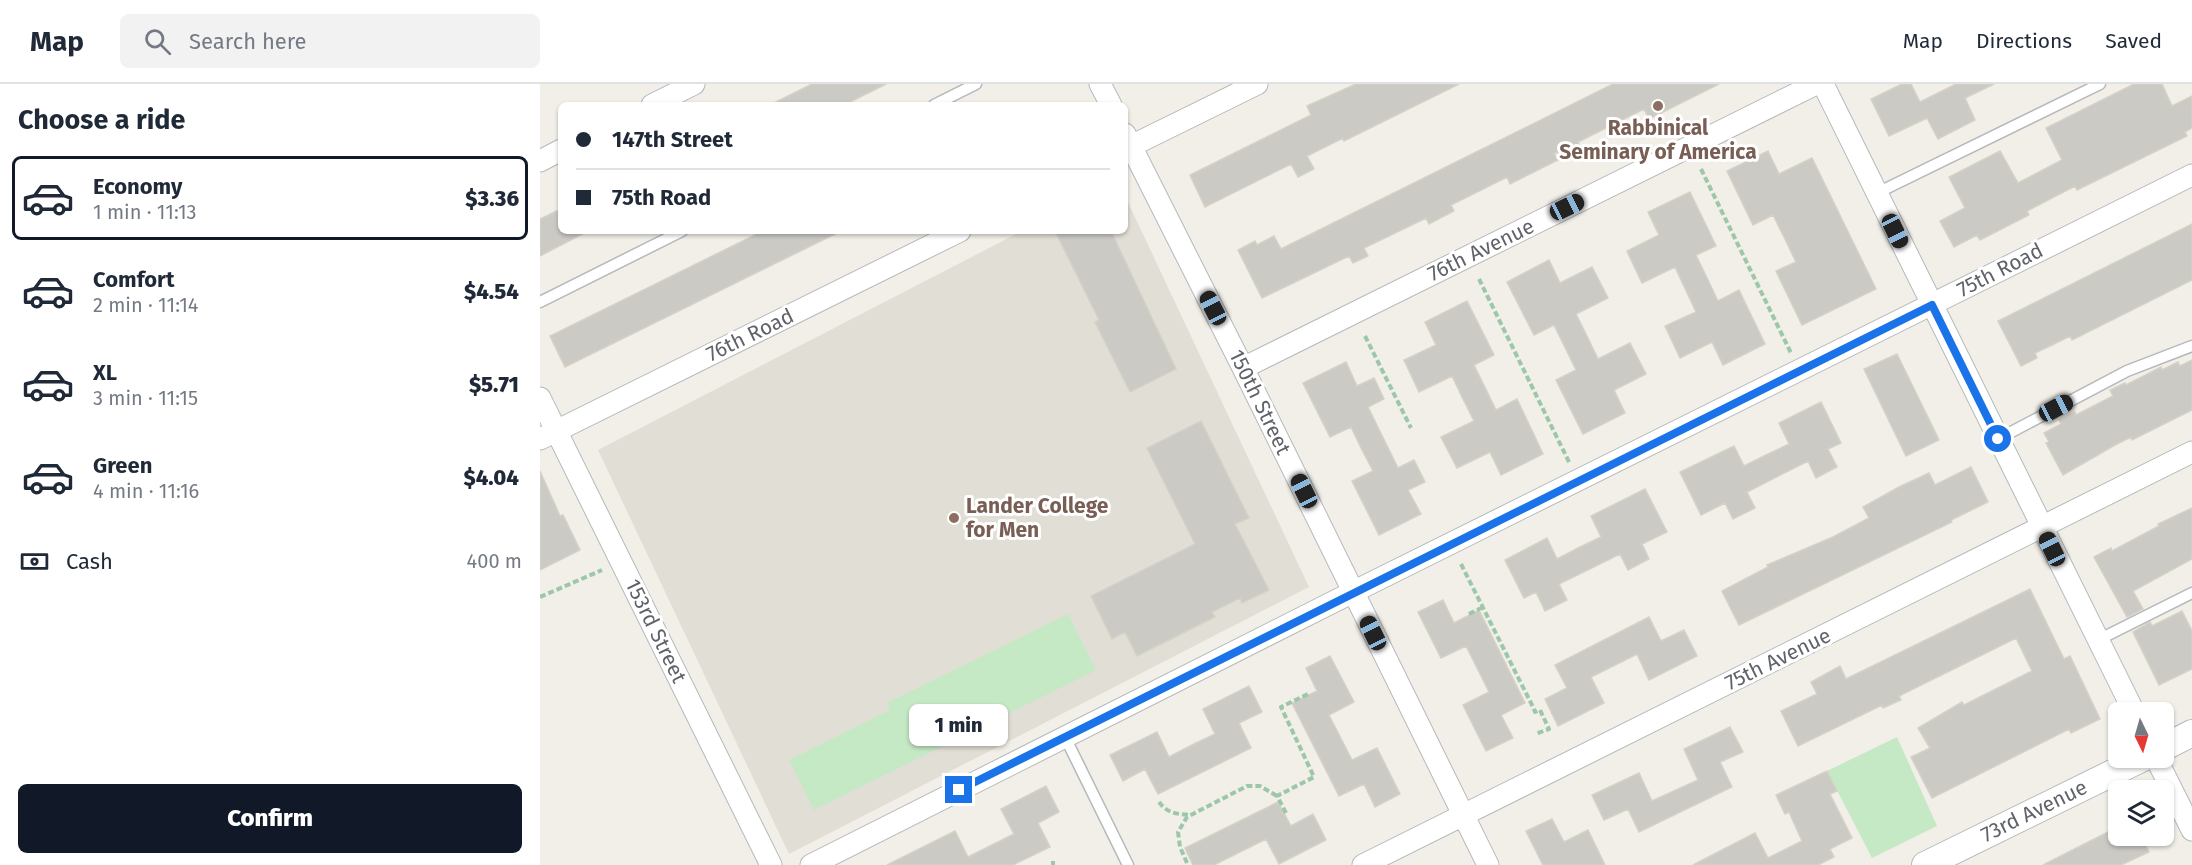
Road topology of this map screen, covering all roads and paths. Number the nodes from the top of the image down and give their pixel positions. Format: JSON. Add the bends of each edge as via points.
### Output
{"nodes":[{"id":1,"x":694,"y":84,"type":"edge"},
{"id":2,"x":976,"y":84,"type":"edge"},
{"id":3,"x":1100,"y":84,"type":"edge"},
{"id":4,"x":1257,"y":84,"type":"edge"},
{"id":5,"x":1816,"y":84,"type":"edge"},
{"id":6,"x":1823,"y":84,"type":"edge"},
{"id":7,"x":2100,"y":84,"type":"edge"},
{"id":8,"x":658,"y":102,"type":"edge"},
{"id":9,"x":940,"y":102,"type":"edge"},
{"id":10,"x":1109,"y":102,"type":"edge"},
{"id":11,"x":1128,"y":143,"type":"edge"},
{"id":12,"x":1128,"y":145,"type":"edge"},
{"id":13,"x":558,"y":152,"type":"edge"},
{"id":14,"x":540,"y":161,"type":"edge"},
{"id":15,"x":1701,"y":169,"type":"dead end"},
{"id":16,"x":2192,"y":175,"type":"edge"},
{"id":17,"x":1877,"y":194,"type":"junction"},
{"id":18,"x":676,"y":234,"type":"edge"},
{"id":19,"x":954,"y":234,"type":"edge"},
{"id":20,"x":1479,"y":279,"type":"dead end"},
{"id":21,"x":540,"y":302,"type":"edge"},
{"id":22,"x":1932,"y":305,"type":"junction"},
{"id":23,"x":1365,"y":336,"type":"dead end"},
{"id":24,"x":2192,"y":346,"type":"edge"},
{"id":25,"x":1791,"y":353,"type":"dead end"},
{"id":26,"x":1243,"y":368,"type":"junction"},
{"id":27,"x":540,"y":398,"type":"edge"},
{"id":28,"x":1411,"y":428,"type":"dead end"},
{"id":29,"x":548,"y":435,"type":"edge"},
{"id":30,"x":1998,"y":439,"type":"junction"},
{"id":31,"x":2192,"y":453,"type":"edge"},
{"id":32,"x":1570,"y":464,"type":"dead end"},
{"id":33,"x":2042,"y":528,"type":"junction"},
{"id":34,"x":1461,"y":564,"type":"dead end"},
{"id":35,"x":602,"y":570,"type":"dead end"},
{"id":36,"x":1353,"y":592,"type":"junction"},
{"id":37,"x":2192,"y":592,"type":"edge"},
{"id":38,"x":540,"y":597,"type":"edge"},
{"id":39,"x":1483,"y":607,"type":"junction"},
{"id":40,"x":1469,"y":614,"type":"dead end"},
{"id":41,"x":2098,"y":640,"type":"junction"},
{"id":42,"x":1308,"y":694,"type":"dead end"},
{"id":43,"x":2129,"y":702,"type":"edge"},
{"id":44,"x":1535,"y":734,"type":"dead end"},
{"id":45,"x":2192,"y":734,"type":"edge"},
{"id":46,"x":1065,"y":737,"type":"junction"},
{"id":47,"x":2174,"y":743,"type":"edge"},
{"id":48,"x":2123,"y":768,"type":"edge"},
{"id":49,"x":2161,"y":768,"type":"edge"},
{"id":50,"x":1277,"y":796,"type":"junction"},
{"id":51,"x":1159,"y":802,"type":"dead end"},
{"id":52,"x":1286,"y":813,"type":"dead end"},
{"id":53,"x":1190,"y":815,"type":"junction"},
{"id":54,"x":1463,"y":815,"type":"junction"},
{"id":55,"x":2192,"y":830,"type":"edge"},
{"id":56,"x":1187,"y":863,"type":"dead end"},
{"id":57,"x":771,"y":865,"type":"edge"},
{"id":58,"x":811,"y":865,"type":"edge"},
{"id":59,"x":1128,"y":865,"type":"edge"},
{"id":60,"x":1363,"y":865,"type":"edge"},
{"id":61,"x":1488,"y":865,"type":"edge"},
{"id":62,"x":1925,"y":865,"type":"edge"}],
"edges":[{"from":1,"to":8,"type":"street"},
{"from":2,"to":9,"type":"lane"},
{"from":3,"to":10,"type":"street"},
{"from":4,"to":11,"type":"street"},
{"from":5,"to":26,"type":"street","name":"76th Avenue"},
{"from":6,"to":17,"type":"street"},
{"from":7,"to":17,"type":"lane"},
{"from":12,"to":26,"type":"street","name":"150th Street"},
{"from":13,"to":14,"type":"street"},
{"from":15,"to":25,"type":"path"},
{"from":16,"to":22,"type":"street","name":"75th Road"},
{"from":17,"to":22,"type":"street"},
{"from":18,"to":21,"type":"lane"},
{"from":19,"to":29,"type":"street","name":"76th Road"},
{"from":20,"to":32,"type":"path"},
{"from":22,"to":30,"type":"street"},
{"from":22,"to":36,"type":"street","name":"75th Road"},
{"from":23,"to":28,"type":"path"},
{"from":24,"to":30,"type":"lane","via":[[2127,371]]},
{"from":26,"to":36,"type":"street","name":"150th Street"},
{"from":27,"to":29,"type":"street","name":"153rd Street"},
{"from":29,"to":57,"type":"street","name":"153rd Street"},
{"from":30,"to":33,"type":"street"},
{"from":31,"to":33,"type":"street","name":"75th Avenue"},
{"from":33,"to":41,"type":"street"},
{"from":33,"to":54,"type":"street","name":"75th Avenue"},
{"from":34,"to":39,"type":"path"},
{"from":35,"to":38,"type":"path"},
{"from":36,"to":46,"type":"street","name":"75th Road"},
{"from":36,"to":54,"type":"street","name":"150th Street"},
{"from":37,"to":41,"type":"lane"},
{"from":39,"to":40,"type":"path"},
{"from":39,"to":44,"type":"path","via":[[1535,712],[1540,710],[1549,729]]},
{"from":41,"to":43,"type":"street"},
{"from":42,"to":50,"type":"path","via":[[1281,707],[1314,777]]},
{"from":45,"to":47,"type":"street"},
{"from":46,"to":58,"type":"street","name":"75th Road"},
{"from":46,"to":59,"type":"lane"},
{"from":48,"to":62,"type":"street","name":"73rd Avenue"},
{"from":49,"to":55,"type":"street"},
{"from":50,"to":52,"type":"path"},
{"from":50,"to":53,"type":"path","via":[[1260,786],[1247,786]]},
{"from":51,"to":53,"type":"path","via":[[1175,814]]},
{"from":53,"to":56,"type":"path","via":[[1178,832]]},
{"from":54,"to":60,"type":"street","name":"75th Avenue"},
{"from":54,"to":61,"type":"street","name":"150th Street"}]}
